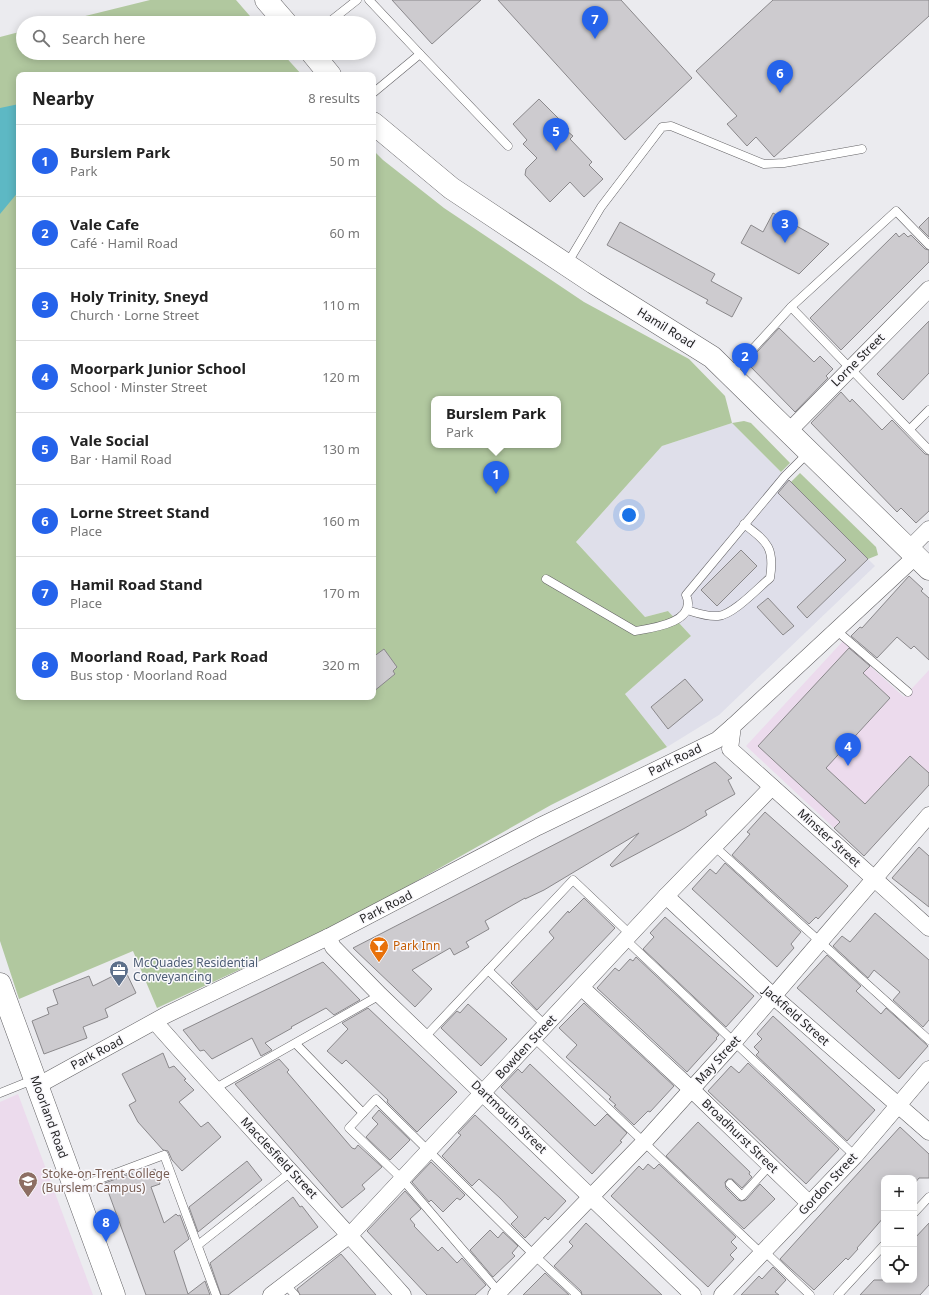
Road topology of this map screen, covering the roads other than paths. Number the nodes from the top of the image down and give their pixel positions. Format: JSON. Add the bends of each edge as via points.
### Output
{"nodes":[{"id":1,"x":266,"y":0,"type":"edge"},
{"id":2,"x":357,"y":0,"type":"edge"},
{"id":3,"x":369,"y":0,"type":"edge"},
{"id":4,"x":280,"y":16,"type":"edge"},
{"id":5,"x":337,"y":16,"type":"edge"},
{"id":6,"x":420,"y":54,"type":"junction"},
{"id":7,"x":318,"y":60,"type":"edge"},
{"id":8,"x":328,"y":72,"type":"edge"},
{"id":9,"x":376,"y":91,"type":"edge"},
{"id":10,"x":376,"y":126,"type":"edge"},
{"id":11,"x":508,"y":146,"type":"dead end"},
{"id":12,"x":862,"y":148,"type":"dead end"},
{"id":13,"x":929,"y":245,"type":"edge"},
{"id":14,"x":566,"y":265,"type":"junction"},
{"id":15,"x":929,"y":289,"type":"edge"},
{"id":16,"x":791,"y":308,"type":"junction"},
{"id":17,"x":850,"y":368,"type":"junction"},
{"id":18,"x":730,"y":374,"type":"junction"},
{"id":19,"x":929,"y":410,"type":"edge"},
{"id":20,"x":910,"y":429,"type":"junction"},
{"id":21,"x":788,"y":432,"type":"junction"},
{"id":22,"x":929,"y":450,"type":"edge"},
{"id":23,"x":808,"y":452,"type":"junction"},
{"id":24,"x":744,"y":524,"type":"junction"},
{"id":25,"x":929,"y":529,"type":"edge"},
{"id":26,"x":918,"y":558,"type":"edge"},
{"id":27,"x":546,"y":579,"type":"dead end"},
{"id":28,"x":687,"y":610,"type":"junction"},
{"id":29,"x":837,"y":631,"type":"junction"},
{"id":30,"x":908,"y":692,"type":"dead end"},
{"id":31,"x":733,"y":726,"type":"junction"},
{"id":32,"x":772,"y":787,"type":"junction"},
{"id":33,"x":927,"y":822,"type":"edge"},
{"id":34,"x":714,"y":846,"type":"junction"},
{"id":35,"x":875,"y":879,"type":"junction"},
{"id":36,"x":666,"y":896,"type":"junction"},
{"id":37,"x":929,"y":928,"type":"edge"},
{"id":38,"x":328,"y":937,"type":"junction"},
{"id":39,"x":628,"y":938,"type":"junction"},
{"id":40,"x":820,"y":941,"type":"junction"},
{"id":41,"x":488,"y":970,"type":"junction"},
{"id":42,"x":0,"y":984,"type":"edge"},
{"id":43,"x":582,"y":988,"type":"junction"},
{"id":44,"x":380,"y":994,"type":"junction"},
{"id":45,"x":773,"y":996,"type":"junction"},
{"id":46,"x":155,"y":1022,"type":"junction"},
{"id":47,"x":546,"y":1026,"type":"junction"},
{"id":48,"x":425,"y":1036,"type":"junction"},
{"id":49,"x":534,"y":1038,"type":"junction"},
{"id":50,"x":929,"y":1040,"type":"edge"},
{"id":51,"x":734,"y":1042,"type":"junction"},
{"id":52,"x":296,"y":1044,"type":"junction"},
{"id":53,"x":929,"y":1069,"type":"edge"},
{"id":54,"x":36,"y":1082,"type":"junction"},
{"id":55,"x":214,"y":1089,"type":"junction"},
{"id":56,"x":691,"y":1089,"type":"junction"},
{"id":57,"x":483,"y":1092,"type":"junction"},
{"id":58,"x":0,"y":1093,"type":"edge"},
{"id":59,"x":898,"y":1105,"type":"junction"},
{"id":60,"x":363,"y":1113,"type":"junction"},
{"id":61,"x":929,"y":1132,"type":"edge"},
{"id":62,"x":645,"y":1141,"type":"junction"},
{"id":63,"x":429,"y":1150,"type":"junction"},
{"id":64,"x":855,"y":1156,"type":"junction"},
{"id":65,"x":770,"y":1165,"type":"junction"},
{"id":66,"x":292,"y":1171,"type":"junction"},
{"id":67,"x":402,"y":1179,"type":"junction"},
{"id":68,"x":730,"y":1184,"type":"dead end"},
{"id":69,"x":75,"y":1188,"type":"junction"},
{"id":70,"x":591,"y":1197,"type":"junction"},
{"id":71,"x":929,"y":1197,"type":"edge"},
{"id":72,"x":810,"y":1204,"type":"junction"},
{"id":73,"x":916,"y":1211,"type":"edge"},
{"id":74,"x":350,"y":1235,"type":"junction"},
{"id":75,"x":198,"y":1245,"type":"junction"},
{"id":76,"x":882,"y":1247,"type":"edge"},
{"id":77,"x":763,"y":1253,"type":"junction"},
{"id":78,"x":534,"y":1255,"type":"junction"},
{"id":79,"x":290,"y":1290,"type":"edge"},
{"id":80,"x":498,"y":1294,"type":"edge"},
{"id":81,"x":114,"y":1295,"type":"edge"},
{"id":82,"x":216,"y":1295,"type":"edge"},
{"id":83,"x":271,"y":1295,"type":"edge"},
{"id":84,"x":403,"y":1295,"type":"edge"},
{"id":85,"x":577,"y":1295,"type":"edge"},
{"id":86,"x":692,"y":1295,"type":"edge"},
{"id":87,"x":722,"y":1295,"type":"edge"},
{"id":88,"x":810,"y":1295,"type":"edge"},
{"id":89,"x":838,"y":1295,"type":"edge"}],
"edges":[{"from":1,"to":4,"type":"street"},
{"from":2,"to":5,"type":"lane"},
{"from":3,"to":6,"type":"lane"},
{"from":6,"to":9,"type":"lane"},
{"from":6,"to":11,"type":"lane"},
{"from":7,"to":8,"type":"street"},
{"from":10,"to":14,"type":"street","name":"Hamil Road","via":[[451,188]]},
{"from":12,"to":14,"type":"lane","via":[[784,163],[764,164],[671,126],[662,127],[601,207]]},
{"from":13,"to":16,"type":"lane","via":[[896,211]]},
{"from":14,"to":18,"type":"street","name":"Hamil Road","via":[[712,357]]},
{"from":15,"to":17,"type":"street","name":"Lorne Street"},
{"from":16,"to":17,"type":"lane"},
{"from":16,"to":18,"type":"lane"},
{"from":17,"to":20,"type":"lane"},
{"from":17,"to":21,"type":"street","name":"Lorne Street"},
{"from":18,"to":21,"type":"street","name":"Hamil Road"},
{"from":19,"to":20,"type":"lane"},
{"from":20,"to":22,"type":"lane"},
{"from":21,"to":23,"type":"street","name":"Hamil Road"},
{"from":23,"to":24,"type":"lane"},
{"from":23,"to":26,"type":"street","name":"Hamil Road"},
{"from":24,"to":28,"type":"lane","via":[[686,595],[689,601]]},
{"from":24,"to":28,"type":"lane","via":[[770,549],[770,578],[732,610],[719,617],[704,616]]},
{"from":25,"to":26,"type":"street","name":"Park Road"},
{"from":26,"to":29,"type":"street","name":"Park Road"},
{"from":27,"to":28,"type":"lane","via":[[635,631],[677,621]]},
{"from":29,"to":30,"type":"lane"},
{"from":29,"to":31,"type":"street","name":"Park Road"},
{"from":31,"to":32,"type":"street","name":"Minster Street","via":[[730,749]]},
{"from":31,"to":38,"type":"street","name":"Park Road","via":[[717,740],[545,824]]},
{"from":32,"to":34,"type":"street","name":"Bowden Street"},
{"from":32,"to":35,"type":"street","name":"Minster Street"},
{"from":33,"to":35,"type":"street","name":"May Street"},
{"from":34,"to":36,"type":"street","name":"Bowden Street"},
{"from":34,"to":40,"type":"lane"},
{"from":35,"to":37,"type":"street","name":"Minster Street"},
{"from":35,"to":40,"type":"street","name":"May Street"},
{"from":36,"to":39,"type":"street","name":"Bowden Street"},
{"from":36,"to":45,"type":"street","name":"Jackfield Street"},
{"from":38,"to":44,"type":"street","name":"Dartmouth Street","via":[[333,946]]},
{"from":38,"to":46,"type":"street","name":"Park Road"},
{"from":39,"to":41,"type":"lane","via":[[573,880]]},
{"from":39,"to":43,"type":"street","name":"Bowden Street"},
{"from":39,"to":51,"type":"lane"},
{"from":40,"to":45,"type":"street","name":"May Street"},
{"from":40,"to":50,"type":"lane"},
{"from":41,"to":47,"type":"lane"},
{"from":41,"to":48,"type":"lane"},
{"from":42,"to":54,"type":"street","name":"Moorland Road"},
{"from":43,"to":47,"type":"street","name":"Bowden Street"},
{"from":43,"to":56,"type":"street","name":"Broadhurst Street"},
{"from":44,"to":48,"type":"street","name":"Dartmouth Street"},
{"from":44,"to":52,"type":"lane"},
{"from":45,"to":51,"type":"street","name":"May Street"},
{"from":45,"to":59,"type":"street","name":"Jackfield Street"},
{"from":46,"to":54,"type":"street","name":"Park Road"},
{"from":46,"to":55,"type":"street","name":"Macclesfield Street"},
{"from":47,"to":49,"type":"street","name":"Bowden Street"},
{"from":48,"to":57,"type":"street","name":"Dartmouth Street"},
{"from":49,"to":57,"type":"street","name":"Bowden Street"},
{"from":49,"to":62,"type":"lane"},
{"from":51,"to":56,"type":"street","name":"May Street"},
{"from":51,"to":64,"type":"lane"},
{"from":52,"to":55,"type":"lane"},
{"from":52,"to":60,"type":"lane"},
{"from":53,"to":59,"type":"street","name":"Gordon Street"},
{"from":54,"to":58,"type":"lane"},
{"from":54,"to":69,"type":"street","name":"Moorland Road"},
{"from":55,"to":66,"type":"street","name":"Macclesfield Street"},
{"from":56,"to":62,"type":"street","name":"May Street"},
{"from":56,"to":65,"type":"street","name":"Broadhurst Street"},
{"from":57,"to":63,"type":"street","name":"Bowden Street"},
{"from":57,"to":70,"type":"street","name":"Dartmouth Street"},
{"from":59,"to":61,"type":"street","name":"Jackfield Street"},
{"from":59,"to":64,"type":"street","name":"Gordon Street"},
{"from":60,"to":63,"type":"lane","via":[[376,1099]]},
{"from":60,"to":67,"type":"lane","via":[[349,1128]]},
{"from":62,"to":70,"type":"street","name":"May Street"},
{"from":62,"to":77,"type":"lane"},
{"from":63,"to":67,"type":"street","name":"Bowden Street"},
{"from":63,"to":78,"type":"lane"},
{"from":64,"to":72,"type":"street","name":"Gordon Street"},
{"from":65,"to":68,"type":"lane","via":[[742,1196]]},
{"from":65,"to":72,"type":"street","name":"Broadhurst Street"},
{"from":66,"to":74,"type":"street","name":"Macclesfield Street"},
{"from":66,"to":75,"type":"lane"},
{"from":67,"to":74,"type":"street","name":"Bowden Street"},
{"from":67,"to":80,"type":"lane"},
{"from":69,"to":75,"type":"lane","via":[[164,1155]]},
{"from":69,"to":81,"type":"street","name":"Moorland Road"},
{"from":70,"to":78,"type":"street","name":"May Street"},
{"from":70,"to":86,"type":"street","name":"Dartmouth Street"},
{"from":71,"to":73,"type":"lane"},
{"from":72,"to":77,"type":"street","name":"Gordon Street"},
{"from":74,"to":79,"type":"street","name":"Bowden Street"},
{"from":74,"to":84,"type":"street","name":"Macclesfield Street"},
{"from":75,"to":82,"type":"lane"},
{"from":76,"to":89,"type":"lane"},
{"from":77,"to":87,"type":"street","name":"Gordon Street"},
{"from":77,"to":88,"type":"lane"},
{"from":78,"to":80,"type":"street","name":"May Street"},
{"from":78,"to":85,"type":"lane"},
{"from":79,"to":83,"type":"street","name":"Bowden Street"}]}
